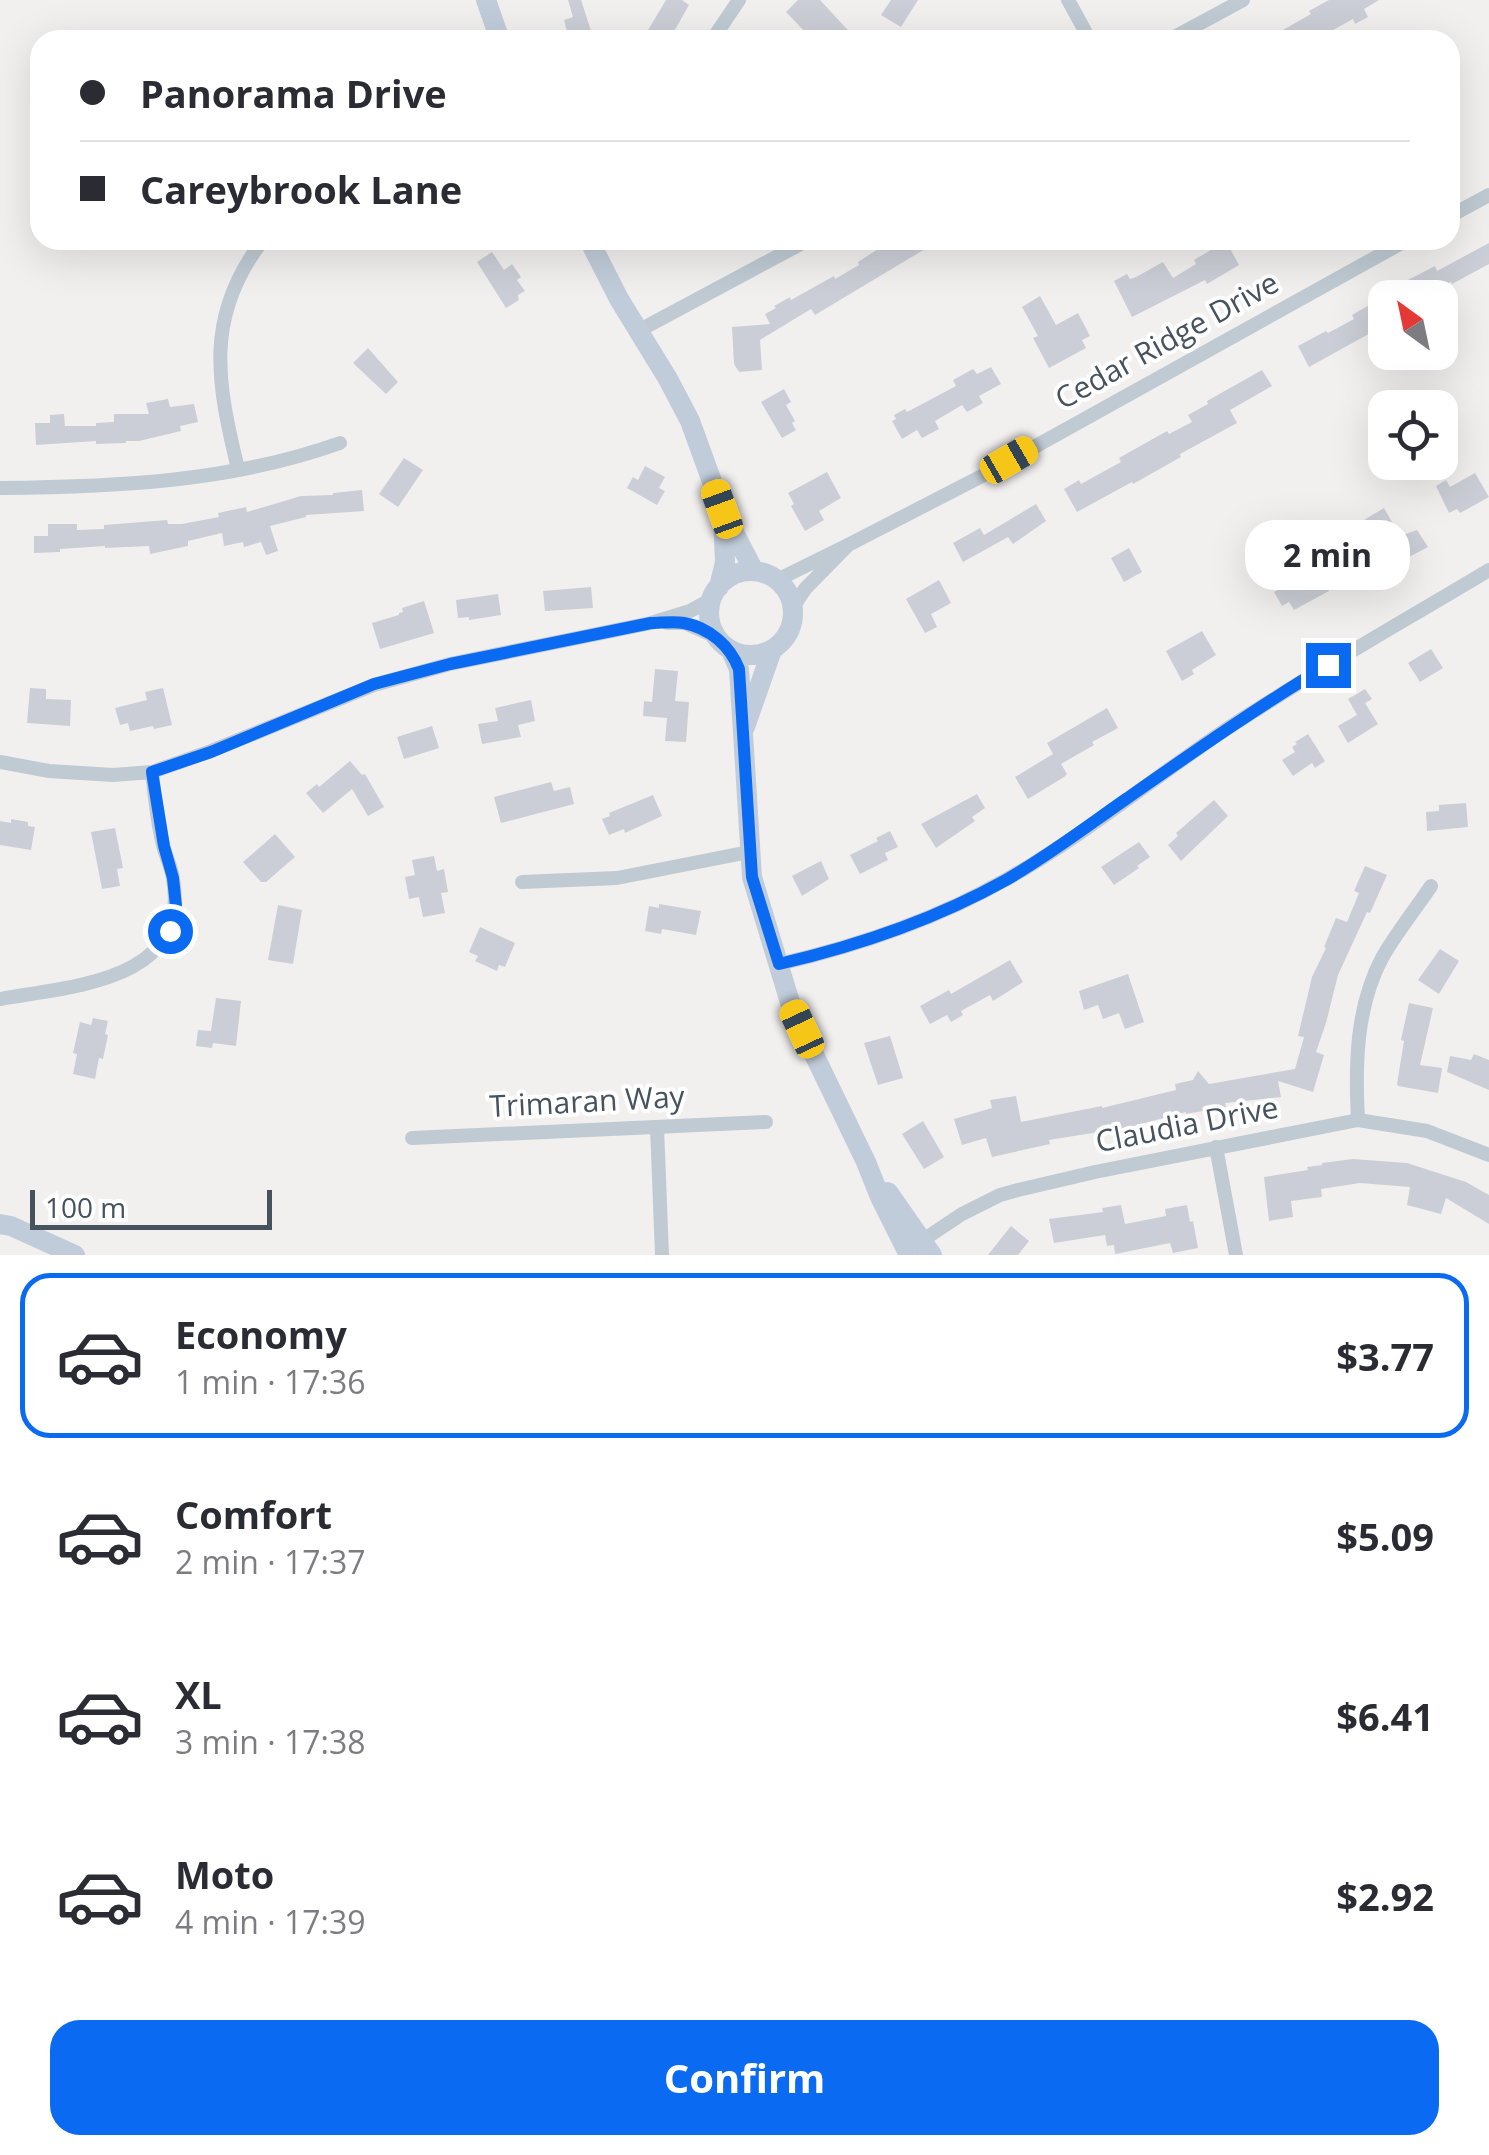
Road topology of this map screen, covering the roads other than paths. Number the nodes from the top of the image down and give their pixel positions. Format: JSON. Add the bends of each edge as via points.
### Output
{"nodes":[{"id":1,"x":486,"y":0,"type":"edge"},
{"id":2,"x":739,"y":0,"type":"edge"},
{"id":3,"x":1068,"y":0,"type":"edge"},
{"id":4,"x":1244,"y":0,"type":"edge"},
{"id":5,"x":496,"y":30,"type":"edge"},
{"id":6,"x":719,"y":30,"type":"edge"},
{"id":7,"x":1084,"y":30,"type":"edge"},
{"id":8,"x":1188,"y":30,"type":"edge"},
{"id":9,"x":1489,"y":194,"type":"edge"},
{"id":10,"x":1460,"y":210,"type":"edge"},
{"id":11,"x":257,"y":250,"type":"edge"},
{"id":12,"x":593,"y":250,"type":"edge"},
{"id":13,"x":790,"y":250,"type":"edge"},
{"id":14,"x":1389,"y":250,"type":"edge"},
{"id":15,"x":638,"y":331,"type":"junction"},
{"id":16,"x":340,"y":442,"type":"dead end"},
{"id":17,"x":238,"y":468,"type":"junction"},
{"id":18,"x":0,"y":488,"type":"edge"},
{"id":19,"x":722,"y":509,"type":"junction"},
{"id":20,"x":848,"y":545,"type":"junction"},
{"id":21,"x":1489,"y":570,"type":"edge"},
{"id":22,"x":754,"y":571,"type":"junction"},
{"id":23,"x":777,"y":580,"type":"junction"},
{"id":24,"x":715,"y":593,"type":"junction"},
{"id":25,"x":793,"y":607,"type":"junction"},
{"id":26,"x":651,"y":623,"type":"junction"},
{"id":27,"x":724,"y":644,"type":"junction"},
{"id":28,"x":772,"y":650,"type":"junction"},
{"id":29,"x":742,"y":734,"type":"junction"},
{"id":30,"x":0,"y":762,"type":"edge"},
{"id":31,"x":152,"y":772,"type":"junction"},
{"id":32,"x":749,"y":852,"type":"junction"},
{"id":33,"x":522,"y":882,"type":"dead end"},
{"id":34,"x":1430,"y":886,"type":"dead end"},
{"id":35,"x":779,"y":964,"type":"junction"},
{"id":36,"x":0,"y":999,"type":"edge"},
{"id":37,"x":1358,"y":1120,"type":"junction"},
{"id":38,"x":766,"y":1122,"type":"dead end"},
{"id":39,"x":657,"y":1127,"type":"junction"},
{"id":40,"x":412,"y":1138,"type":"dead end"},
{"id":41,"x":1216,"y":1147,"type":"junction"},
{"id":42,"x":1489,"y":1155,"type":"edge"},
{"id":43,"x":0,"y":1224,"type":"edge"},
{"id":44,"x":915,"y":1252,"type":"edge"},
{"id":45,"x":76,"y":1255,"type":"edge"},
{"id":46,"x":662,"y":1255,"type":"edge"},
{"id":47,"x":1236,"y":1255,"type":"edge"}],
"edges":[{"from":1,"to":5,"type":"main road"},
{"from":2,"to":6,"type":"street"},
{"from":3,"to":7,"type":"street"},
{"from":4,"to":8,"type":"street"},
{"from":9,"to":10,"type":"street"},
{"from":11,"to":17,"type":"street","via":[[238,280],[221,336],[222,398]]},
{"from":12,"to":15,"type":"main road"},
{"from":13,"to":15,"type":"street"},
{"from":14,"to":20,"type":"street","name":"Cedar Ridge Drive"},
{"from":15,"to":19,"type":"main road","via":[[690,421]]},
{"from":16,"to":17,"type":"street"},
{"from":17,"to":18,"type":"street","via":[[154,483]]},
{"from":19,"to":22,"type":"main road"},
{"from":19,"to":24,"type":"main road","via":[[724,562]]},
{"from":20,"to":23,"type":"street","name":"Cedar Ridge Drive"},
{"from":20,"to":25,"type":"street","name":"Cedar Ridge Drive"},
{"from":21,"to":35,"type":"street","via":[[1302,681],[1006,880],[844,949]]},
{"from":22,"to":23,"type":"main road"},
{"from":22,"to":24,"type":"main road","via":[[729,578]]},
{"from":23,"to":25,"type":"main road"},
{"from":24,"to":26,"type":"street","via":[[690,611]]},
{"from":24,"to":27,"type":"main road","via":[[711,625]]},
{"from":25,"to":28,"type":"main road","via":[[792,624]]},
{"from":26,"to":27,"type":"street","via":[[684,623]]},
{"from":26,"to":31,"type":"street","via":[[374,684]]},
{"from":27,"to":28,"type":"main road","via":[[752,656]]},
{"from":27,"to":29,"type":"main road","via":[[739,669]]},
{"from":28,"to":29,"type":"main road"},
{"from":29,"to":32,"type":"main road"},
{"from":30,"to":31,"type":"street","via":[[48,771]]},
{"from":31,"to":36,"type":"street","via":[[176,906],[162,945],[114,975]]},
{"from":32,"to":33,"type":"street","via":[[618,878]]},
{"from":32,"to":35,"type":"main road"},
{"from":34,"to":37,"type":"street","via":[[1383,956],[1368,992],[1356,1070]]},
{"from":35,"to":44,"type":"main road","via":[[792,1009],[880,1198]]},
{"from":37,"to":41,"type":"street","name":"Claudia Drive"},
{"from":37,"to":42,"type":"street","name":"Claudia Drive","via":[[1428,1131]]},
{"from":38,"to":39,"type":"street","name":"Trimaran Way"},
{"from":39,"to":40,"type":"street","name":"Trimaran Way"},
{"from":39,"to":46,"type":"street"},
{"from":41,"to":44,"type":"street","name":"Claudia Drive","via":[[1000,1195],[962,1214]]},
{"from":41,"to":47,"type":"street"},
{"from":43,"to":45,"type":"main road"}]}
